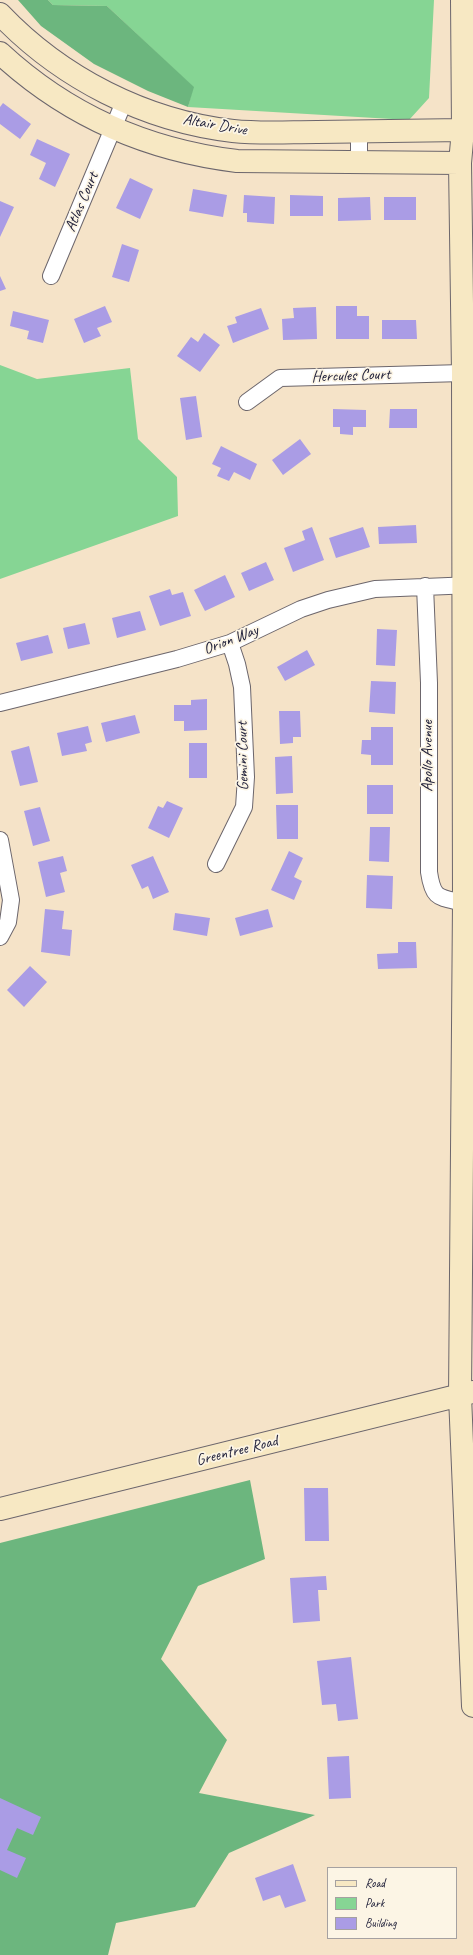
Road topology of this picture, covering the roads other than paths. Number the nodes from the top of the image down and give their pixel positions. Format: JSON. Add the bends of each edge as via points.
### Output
{"nodes":[{"id":1,"x":462,"y":0,"type":"edge"},
{"id":2,"x":0,"y":14,"type":"edge"},
{"id":3,"x":0,"y":53,"type":"edge"},
{"id":4,"x":124,"y":102,"type":"junction"},
{"id":5,"x":113,"y":128,"type":"junction"},
{"id":6,"x":468,"y":130,"type":"edge"},
{"id":7,"x":359,"y":131,"type":"junction"},
{"id":8,"x":359,"y":162,"type":"junction"},
{"id":9,"x":467,"y":163,"type":"edge"},
{"id":10,"x":51,"y":276,"type":"dead end"},
{"id":11,"x":463,"y":373,"type":"junction"},
{"id":12,"x":247,"y":402,"type":"dead end"},
{"id":13,"x":468,"y":585,"type":"edge"},
{"id":14,"x":425,"y":586,"type":"junction"},
{"id":15,"x":230,"y":643,"type":"junction"},
{"id":16,"x":0,"y":703,"type":"edge"},
{"id":17,"x":0,"y":840,"type":"edge"},
{"id":18,"x":216,"y":864,"type":"dead end"},
{"id":19,"x":464,"y":902,"type":"junction"},
{"id":20,"x":0,"y":937,"type":"edge"},
{"id":21,"x":467,"y":1394,"type":"edge"},
{"id":22,"x":0,"y":1510,"type":"edge"},
{"id":23,"x":473,"y":1706,"type":"edge"}],
"edges":[{"from":1,"to":6,"type":"street"},
{"from":2,"to":4,"type":"street","name":"Altair Drive","via":[[54,61]]},
{"from":3,"to":5,"type":"street","name":"Altair Drive","via":[[61,100]]},
{"from":4,"to":5,"type":"street","name":"Atlas Court"},
{"from":4,"to":7,"type":"street","name":"Altair Drive","via":[[205,127],[234,131]]},
{"from":5,"to":8,"type":"street","name":"Altair Drive","via":[[147,141],[201,156],[238,160]]},
{"from":5,"to":10,"type":"street","name":"Atlas Court"},
{"from":6,"to":7,"type":"street","name":"Altair Drive"},
{"from":6,"to":9,"type":"street"},
{"from":7,"to":8,"type":"street"},
{"from":8,"to":9,"type":"street","name":"Altair Drive"},
{"from":9,"to":11,"type":"street"},
{"from":11,"to":12,"type":"street","name":"Hercules Court","via":[[280,378]]},
{"from":11,"to":13,"type":"street"},
{"from":13,"to":14,"type":"street","name":"Orion Way"},
{"from":13,"to":19,"type":"street"},
{"from":14,"to":15,"type":"street","name":"Orion Way","via":[[375,589],[328,600],[301,609]]},
{"from":14,"to":19,"type":"street","name":"Apollo Avenue","via":[[429,872],[431,888],[438,897]]},
{"from":15,"to":16,"type":"street","name":"Orion Way","via":[[177,659]]},
{"from":15,"to":18,"type":"street","name":"Gemini Court","via":[[242,687],[244,807]]},
{"from":17,"to":20,"type":"street","via":[[11,900],[8,922]]},
{"from":19,"to":21,"type":"street"},
{"from":21,"to":22,"type":"street","name":"Greentree Road"},
{"from":21,"to":23,"type":"street"}]}
